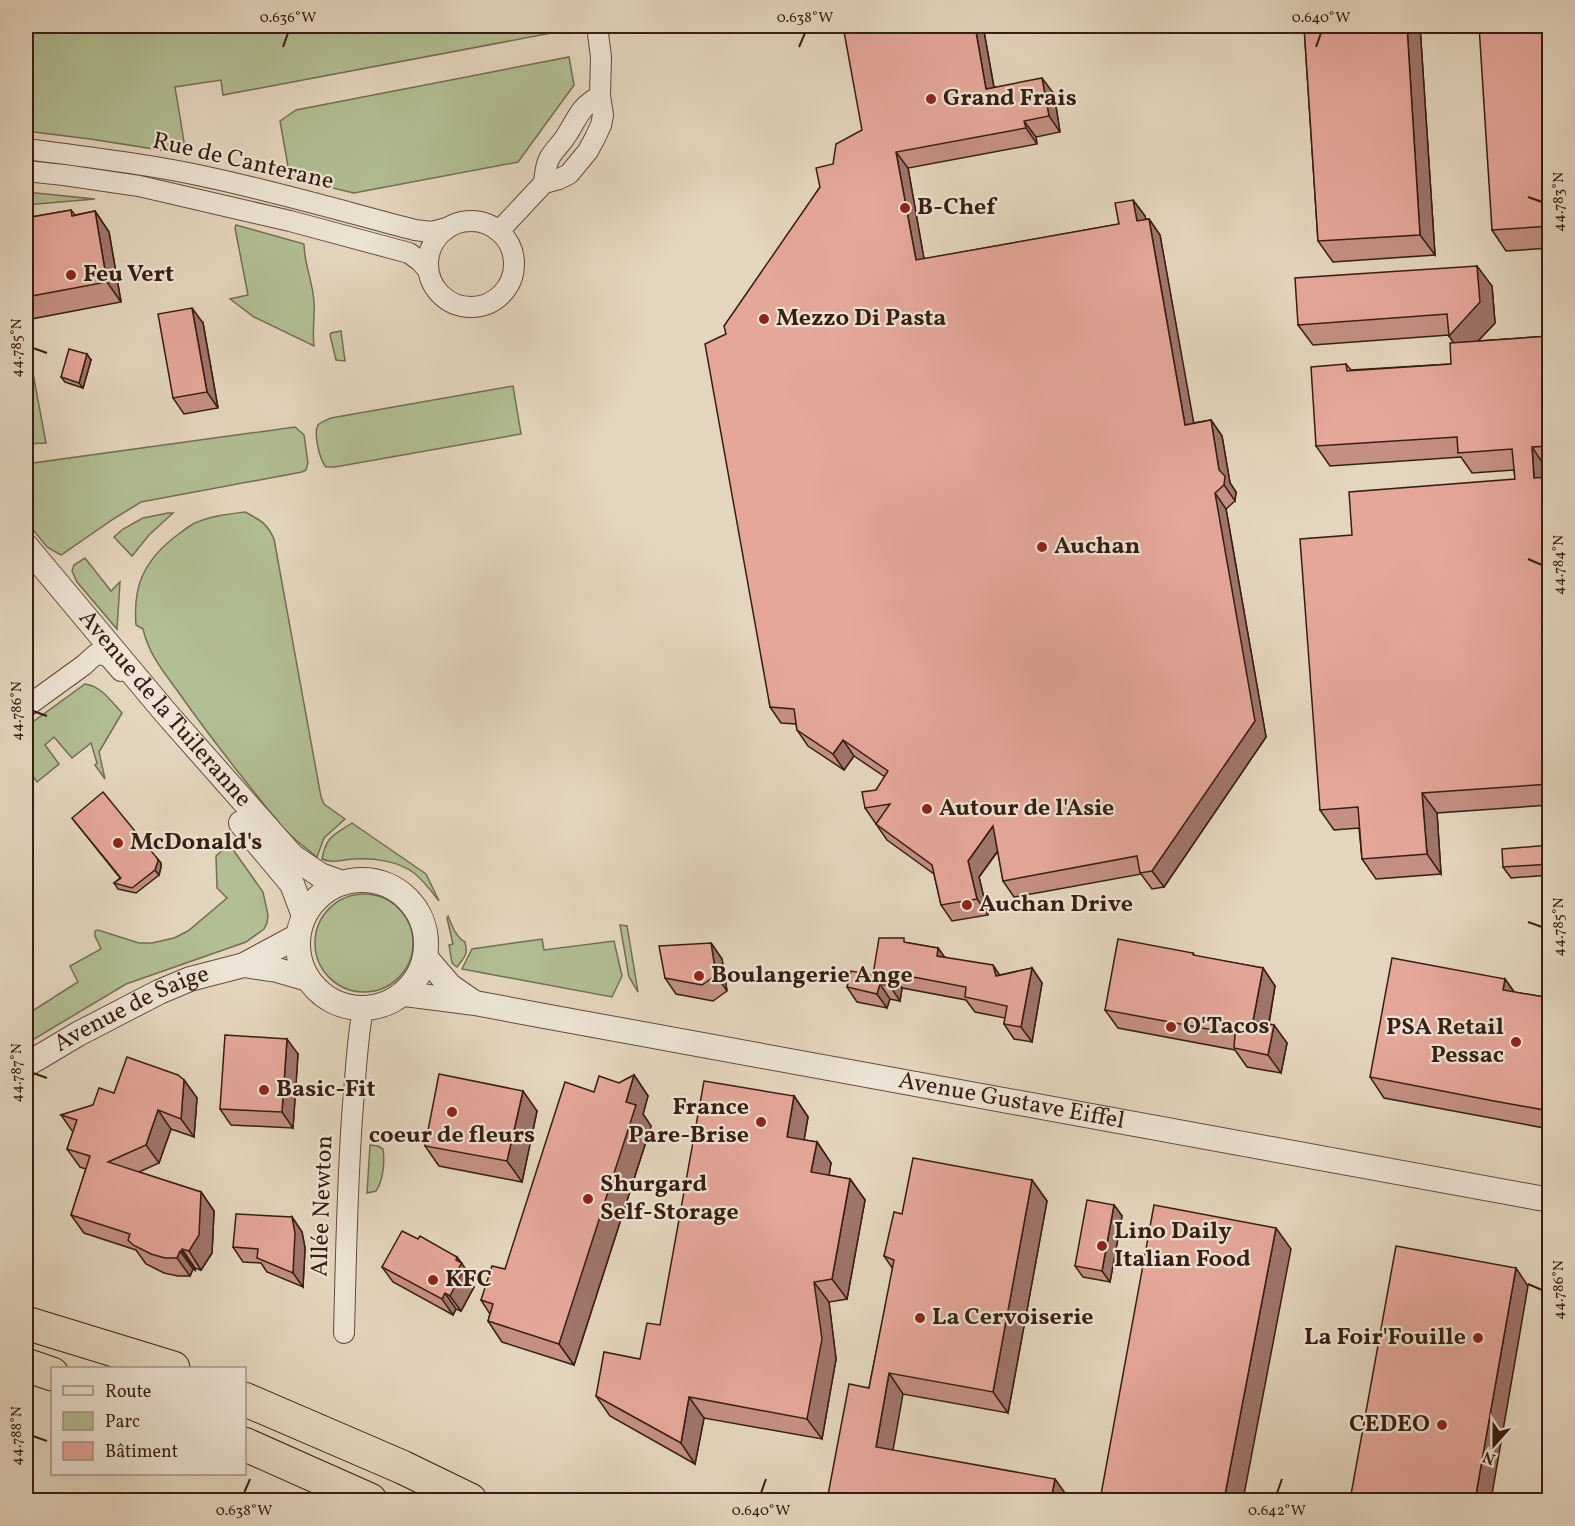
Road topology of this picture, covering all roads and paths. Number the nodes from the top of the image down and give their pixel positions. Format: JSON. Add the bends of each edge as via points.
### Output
{"nodes":[{"id":1,"x":597,"y":26,"type":"edge"},
{"id":2,"x":600,"y":96,"type":"junction"},
{"id":3,"x":26,"y":149,"type":"edge"},
{"id":4,"x":26,"y":171,"type":"edge"},
{"id":5,"x":544,"y":183,"type":"junction"},
{"id":6,"x":447,"y":228,"type":"junction"},
{"id":7,"x":499,"y":231,"type":"junction"},
{"id":8,"x":428,"y":270,"type":"junction"},
{"id":9,"x":26,"y":546,"type":"edge"},
{"id":10,"x":26,"y":570,"type":"edge"},
{"id":11,"x":96,"y":654,"type":"junction"},
{"id":12,"x":26,"y":708,"type":"edge"},
{"id":13,"x":165,"y":712,"type":"junction"},
{"id":14,"x":342,"y":883,"type":"junction"},
{"id":15,"x":301,"y":926,"type":"junction"},
{"id":16,"x":426,"y":958,"type":"junction"},
{"id":17,"x":244,"y":965,"type":"junction"},
{"id":18,"x":308,"y":979,"type":"junction"},
{"id":19,"x":405,"y":993,"type":"junction"},
{"id":20,"x":476,"y":1003,"type":"junction"},
{"id":21,"x":363,"y":1009,"type":"junction"},
{"id":22,"x":26,"y":1065,"type":"edge"},
{"id":23,"x":1550,"y":1200,"type":"edge"},
{"id":24,"x":26,"y":1323,"type":"edge"},
{"id":25,"x":344,"y":1333,"type":"dead end"},
{"id":26,"x":26,"y":1365,"type":"edge"},
{"id":27,"x":170,"y":1367,"type":"edge"},
{"id":28,"x":51,"y":1374,"type":"edge"},
{"id":29,"x":246,"y":1400,"type":"edge"},
{"id":30,"x":246,"y":1445,"type":"edge"},
{"id":31,"x":370,"y":1500,"type":"edge"},
{"id":32,"x":470,"y":1500,"type":"edge"}],
"edges":[{"from":1,"to":2,"type":"street"},
{"from":2,"to":5,"type":"street","via":[[581,110],[549,159]]},
{"from":2,"to":5,"type":"street","via":[[601,125],[588,151],[568,174]]},
{"from":3,"to":6,"type":"street","name":"Rue de Canterane","via":[[206,177],[415,230]]},
{"from":4,"to":8,"type":"street","name":"Rue de Canterane","via":[[139,186],[291,221],[409,253]]},
{"from":5,"to":7,"type":"street"},
{"from":6,"to":7,"type":"street","via":[[473,221]]},
{"from":6,"to":8,"type":"street","via":[[431,246]]},
{"from":7,"to":8,"type":"street","via":[[508,242],[514,270],[501,296],[489,303],[463,307],[450,302],[439,294]]},
{"from":9,"to":13,"type":"street","name":"Avenue de la Tuileranne"},
{"from":10,"to":11,"type":"street","name":"Avenue de la Tuileranne"},
{"from":11,"to":12,"type":"street"},
{"from":11,"to":13,"type":"street","via":[[108,656],[140,694]]},
{"from":11,"to":15,"type":"street","name":"Avenue de la Tuileranne","via":[[292,884]]},
{"from":13,"to":14,"type":"street","name":"Avenue de la Tuileranne","via":[[292,856],[320,875]]},
{"from":14,"to":15,"type":"street","via":[[313,902]]},
{"from":14,"to":16,"type":"street","via":[[380,882],[398,890],[422,920]]},
{"from":15,"to":17,"type":"street","name":"Avenue de Saige"},
{"from":15,"to":18,"type":"street","via":[[298,956]]},
{"from":16,"to":19,"type":"street","via":[[419,976]]},
{"from":16,"to":20,"type":"street","name":"Avenue Gustave Eiffel","via":[[450,986]]},
{"from":17,"to":18,"type":"street","name":"Avenue de Saige"},
{"from":17,"to":22,"type":"street","name":"Avenue de Saige","via":[[190,979],[159,992]]},
{"from":18,"to":21,"type":"street","via":[[332,1000]]},
{"from":19,"to":20,"type":"street","name":"Avenue Gustave Eiffel"},
{"from":19,"to":21,"type":"street","via":[[385,1005]]},
{"from":20,"to":23,"type":"street","name":"Avenue Gustave Eiffel"},
{"from":21,"to":25,"type":"street","name":"Allée Newton","via":[[351,1128]]},
{"from":24,"to":27,"type":"highway"},
{"from":26,"to":28,"type":"highway"},
{"from":29,"to":32,"type":"highway"},
{"from":30,"to":31,"type":"highway"}]}
